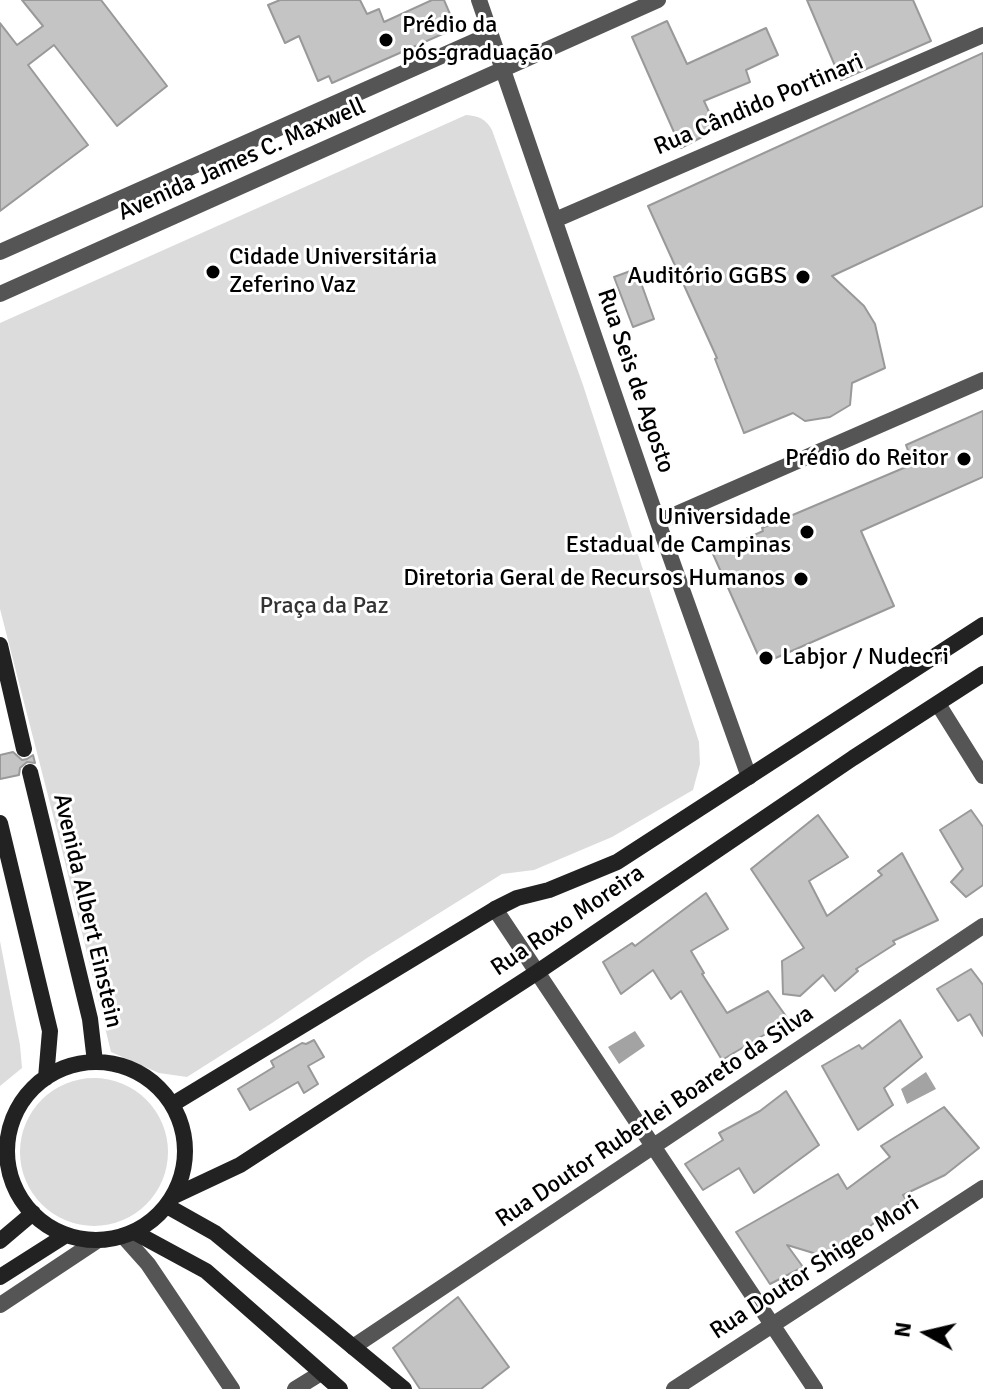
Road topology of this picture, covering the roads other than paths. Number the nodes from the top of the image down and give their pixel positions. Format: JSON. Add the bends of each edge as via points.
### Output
{"nodes":[{"id":1,"x":479,"y":0,"type":"edge"},
{"id":2,"x":658,"y":0,"type":"edge"},
{"id":3,"x":491,"y":34,"type":"junction"},
{"id":4,"x":983,"y":35,"type":"edge"},
{"id":5,"x":503,"y":69,"type":"junction"},
{"id":6,"x":555,"y":220,"type":"junction"},
{"id":7,"x":0,"y":252,"type":"edge"},
{"id":8,"x":0,"y":294,"type":"edge"},
{"id":9,"x":983,"y":380,"type":"edge"},
{"id":10,"x":658,"y":522,"type":"junction"},
{"id":11,"x":983,"y":625,"type":"edge"},
{"id":12,"x":0,"y":645,"type":"edge"},
{"id":13,"x":983,"y":674,"type":"edge"},
{"id":14,"x":938,"y":704,"type":"junction"},
{"id":15,"x":24,"y":749,"type":"dead end"},
{"id":16,"x":30,"y":772,"type":"dead end"},
{"id":17,"x":983,"y":776,"type":"edge"},
{"id":18,"x":749,"y":777,"type":"junction"},
{"id":19,"x":0,"y":823,"type":"edge"},
{"id":20,"x":495,"y":909,"type":"junction"},
{"id":21,"x":983,"y":926,"type":"edge"},
{"id":22,"x":536,"y":973,"type":"junction"},
{"id":23,"x":95,"y":1062,"type":"junction"},
{"id":24,"x":46,"y":1078,"type":"junction"},
{"id":25,"x":173,"y":1104,"type":"junction"},
{"id":26,"x":654,"y":1147,"type":"junction"},
{"id":27,"x":983,"y":1188,"type":"edge"},
{"id":28,"x":170,"y":1201,"type":"junction"},
{"id":29,"x":33,"y":1213,"type":"junction"},
{"id":30,"x":128,"y":1234,"type":"junction"},
{"id":31,"x":66,"y":1235,"type":"junction"},
{"id":32,"x":98,"y":1240,"type":"junction"},
{"id":33,"x":0,"y":1241,"type":"edge"},
{"id":34,"x":0,"y":1277,"type":"edge"},
{"id":35,"x":0,"y":1305,"type":"edge"},
{"id":36,"x":772,"y":1325,"type":"junction"},
{"id":37,"x":353,"y":1347,"type":"junction"},
{"id":38,"x":321,"y":1373,"type":"junction"},
{"id":39,"x":232,"y":1389,"type":"edge"},
{"id":40,"x":295,"y":1389,"type":"edge"},
{"id":41,"x":340,"y":1389,"type":"edge"},
{"id":42,"x":404,"y":1389,"type":"edge"},
{"id":43,"x":674,"y":1389,"type":"edge"},
{"id":44,"x":815,"y":1389,"type":"edge"}],
"edges":[{"from":1,"to":3,"type":"street","name":"Rua Seis de Agosto"},
{"from":2,"to":5,"type":"street","name":"Avenida James C. Maxwell"},
{"from":3,"to":5,"type":"street","name":"Rua Seis de Agosto"},
{"from":3,"to":7,"type":"street","name":"Avenida James C. Maxwell"},
{"from":4,"to":6,"type":"street","name":"Rua Cândido Portinari"},
{"from":5,"to":6,"type":"street","name":"Rua Seis de Agosto"},
{"from":5,"to":8,"type":"street","name":"Avenida James C. Maxwell"},
{"from":6,"to":10,"type":"street","name":"Rua Seis de Agosto"},
{"from":9,"to":10,"type":"street"},
{"from":10,"to":18,"type":"street","name":"Rua Seis de Agosto"},
{"from":11,"to":18,"type":"main road","name":"Rua Roxo Moreira"},
{"from":12,"to":15,"type":"main road"},
{"from":13,"to":14,"type":"main road","name":"Rua Roxo Moreira"},
{"from":14,"to":17,"type":"street"},
{"from":14,"to":22,"type":"main road","name":"Rua Roxo Moreira"},
{"from":16,"to":23,"type":"main road","name":"Avenida Albert Einstein","via":[[90,1019]]},
{"from":18,"to":20,"type":"main road","name":"Rua Roxo Moreira","via":[[617,862]]},
{"from":19,"to":24,"type":"main road","via":[[50,1031]]},
{"from":20,"to":22,"type":"street"},
{"from":20,"to":25,"type":"main road","name":"Rua Roxo Moreira"},
{"from":21,"to":26,"type":"street","name":"Rua Doutor Ruberlei Boareto da Silva"},
{"from":22,"to":26,"type":"street"},
{"from":22,"to":28,"type":"main road","name":"Rua Roxo Moreira","via":[[240,1165]]},
{"from":23,"to":24,"type":"main road"},
{"from":23,"to":25,"type":"main road","via":[[132,1068]]},
{"from":24,"to":29,"type":"main road","via":[[15,1116],[8,1141],[12,1180]]},
{"from":25,"to":28,"type":"main road","via":[[183,1129],[183,1162]]},
{"from":26,"to":36,"type":"street"},
{"from":26,"to":37,"type":"street","name":"Rua Doutor Ruberlei Boareto da Silva"},
{"from":27,"to":36,"type":"street","name":"Rua Doutor Shigeo Mori"},
{"from":28,"to":30,"type":"main road","via":[[152,1221]]},
{"from":28,"to":37,"type":"main road"},
{"from":29,"to":31,"type":"main road"},
{"from":29,"to":33,"type":"main road"},
{"from":30,"to":32,"type":"main road"},
{"from":30,"to":38,"type":"main road","via":[[206,1271]]},
{"from":30,"to":39,"type":"street"},
{"from":31,"to":32,"type":"main road"},
{"from":31,"to":34,"type":"main road"},
{"from":32,"to":35,"type":"street"},
{"from":36,"to":43,"type":"street","name":"Rua Doutor Shigeo Mori"},
{"from":36,"to":44,"type":"street"},
{"from":37,"to":42,"type":"main road"},
{"from":38,"to":40,"type":"street"},
{"from":38,"to":41,"type":"main road"}]}
